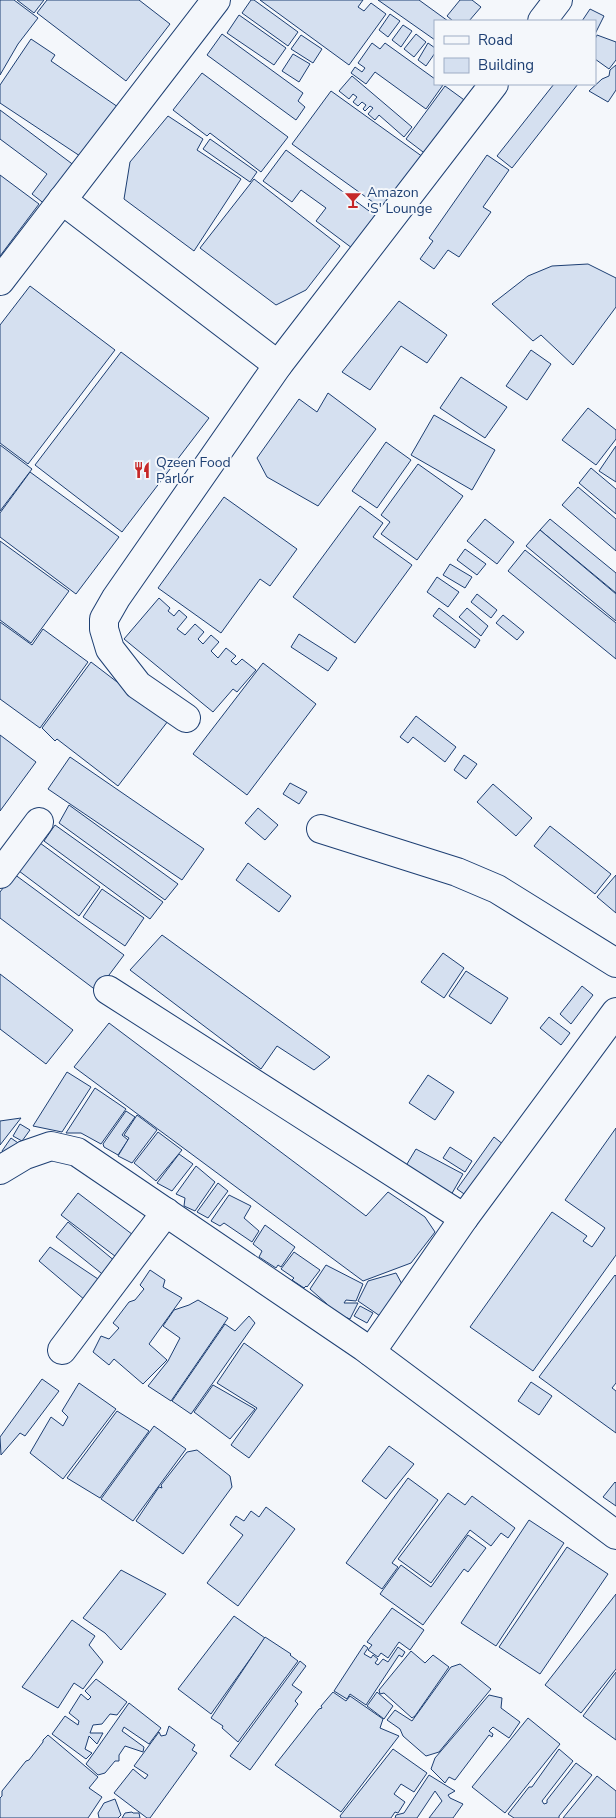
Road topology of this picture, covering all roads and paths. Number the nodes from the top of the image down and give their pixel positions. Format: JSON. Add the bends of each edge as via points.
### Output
{"nodes":[{"id":1,"x":216,"y":0,"type":"edge"},
{"id":2,"x":558,"y":0,"type":"edge"},
{"id":3,"x":543,"y":20,"type":"edge"},
{"id":4,"x":493,"y":85,"type":"edge"},
{"id":5,"x":62,"y":200,"type":"junction"},
{"id":6,"x":0,"y":281,"type":"edge"},
{"id":7,"x":278,"y":365,"type":"junction"},
{"id":8,"x":186,"y":718,"type":"dead end"},
{"id":9,"x":39,"y":822,"type":"dead end"},
{"id":10,"x":321,"y":830,"type":"dead end"},
{"id":11,"x":0,"y":874,"type":"edge"},
{"id":12,"x":616,"y":963,"type":"edge"},
{"id":13,"x":108,"y":990,"type":"dead end"},
{"id":14,"x":613,"y":1023,"type":"edge"},
{"id":15,"x":0,"y":1170,"type":"edge"},
{"id":16,"x":166,"y":1212,"type":"junction"},
{"id":17,"x":464,"y":1218,"type":"junction"},
{"id":18,"x":62,"y":1350,"type":"dead end"},
{"id":19,"x":371,"y":1352,"type":"junction"},
{"id":20,"x":616,"y":1535,"type":"edge"}],
"edges":[{"from":1,"to":5,"type":"street"},
{"from":2,"to":3,"type":"street"},
{"from":4,"to":7,"type":"street"},
{"from":5,"to":6,"type":"street"},
{"from":5,"to":7,"type":"street"},
{"from":7,"to":8,"type":"street","via":[[104,619],[110,649],[138,685]]},
{"from":9,"to":11,"type":"street"},
{"from":10,"to":12,"type":"street","via":[[457,872],[497,889]]},
{"from":13,"to":17,"type":"street"},
{"from":14,"to":17,"type":"street"},
{"from":15,"to":16,"type":"street","via":[[25,1155],[51,1146],[77,1152]]},
{"from":16,"to":18,"type":"street"},
{"from":16,"to":19,"type":"street"},
{"from":17,"to":19,"type":"street"},
{"from":19,"to":20,"type":"street"}]}
